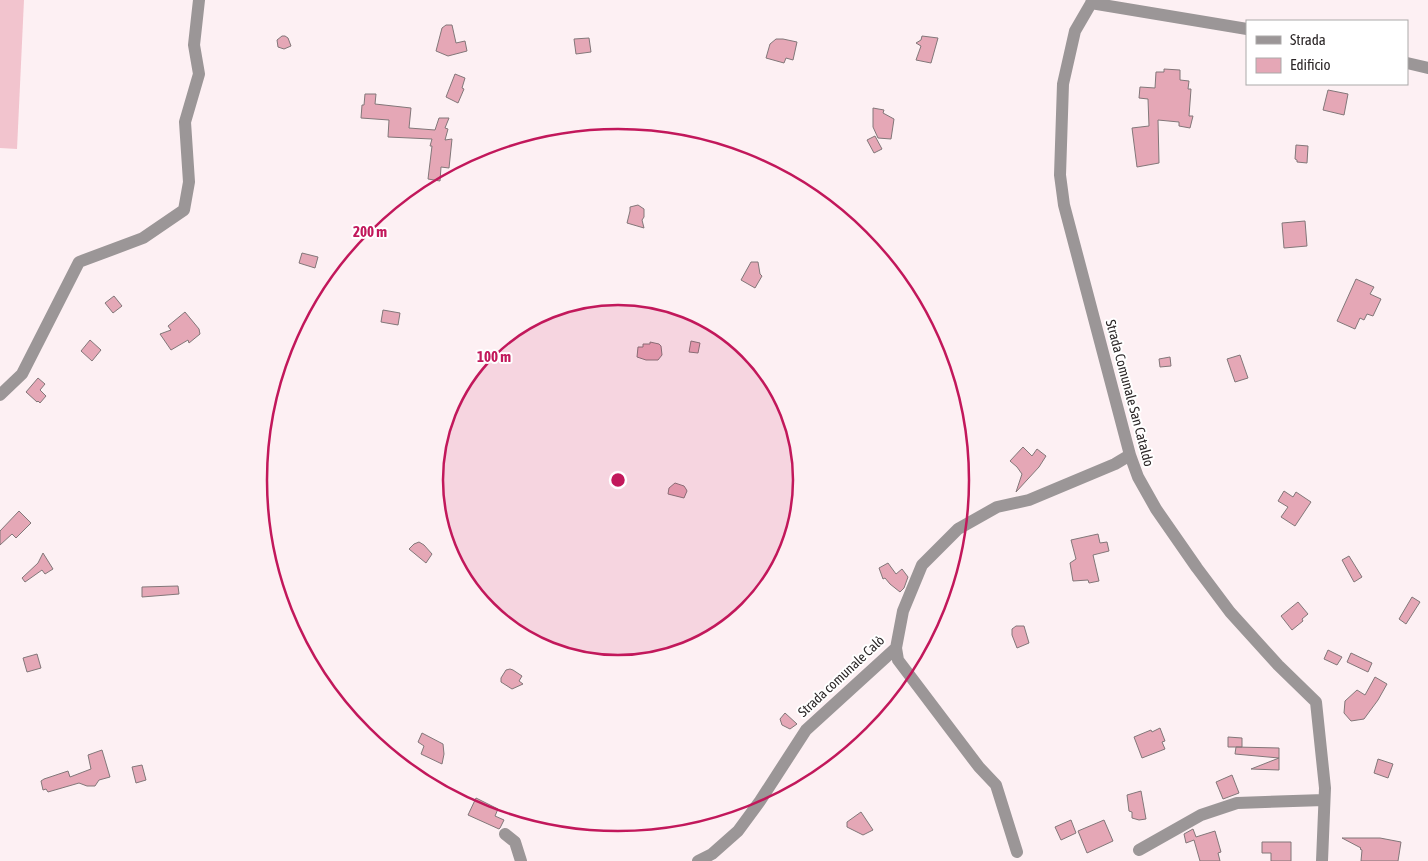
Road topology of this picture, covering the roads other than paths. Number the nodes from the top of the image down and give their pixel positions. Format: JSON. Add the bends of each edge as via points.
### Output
{"nodes":[{"id":1,"x":199,"y":0,"type":"edge"},
{"id":2,"x":1092,"y":2,"type":"edge"},
{"id":3,"x":1246,"y":30,"type":"edge"},
{"id":4,"x":1408,"y":62,"type":"edge"},
{"id":5,"x":1428,"y":68,"type":"edge"},
{"id":6,"x":0,"y":395,"type":"edge"},
{"id":7,"x":1130,"y":455,"type":"junction"},
{"id":8,"x":896,"y":648,"type":"junction"},
{"id":9,"x":1324,"y":800,"type":"junction"},
{"id":10,"x":505,"y":834,"type":"dead end"},
{"id":11,"x":1138,"y":850,"type":"dead end"},
{"id":12,"x":1017,"y":852,"type":"dead end"},
{"id":13,"x":520,"y":861,"type":"edge"},
{"id":14,"x":698,"y":861,"type":"edge"},
{"id":15,"x":1322,"y":861,"type":"edge"}],
"edges":[{"from":1,"to":6,"type":"street","via":[[194,45],[199,74],[185,122],[189,182],[184,210],[143,238],[80,262],[22,374]]},
{"from":2,"to":3,"type":"street"},
{"from":2,"to":7,"type":"street","name":"Strada Comunale San Cataldo","via":[[1075,31],[1063,84],[1060,174],[1064,205]]},
{"from":4,"to":5,"type":"street"},
{"from":7,"to":8,"type":"street","name":"Strada comunale Calò","via":[[1029,500],[997,508],[958,528],[922,565],[903,611]]},
{"from":7,"to":9,"type":"street","name":"Strada Comunale San Cataldo","via":[[1156,509],[1225,605],[1316,702]]},
{"from":8,"to":12,"type":"street","via":[[898,660],[979,768],[996,785]]},
{"from":8,"to":14,"type":"street","name":"Strada comunale Calò","via":[[806,730],[738,831],[712,854]]},
{"from":9,"to":11,"type":"street","via":[[1237,803],[1201,815]]},
{"from":9,"to":15,"type":"street","name":"Strada Comunale San Cataldo"},
{"from":10,"to":13,"type":"street","via":[[514,842]]}]}
